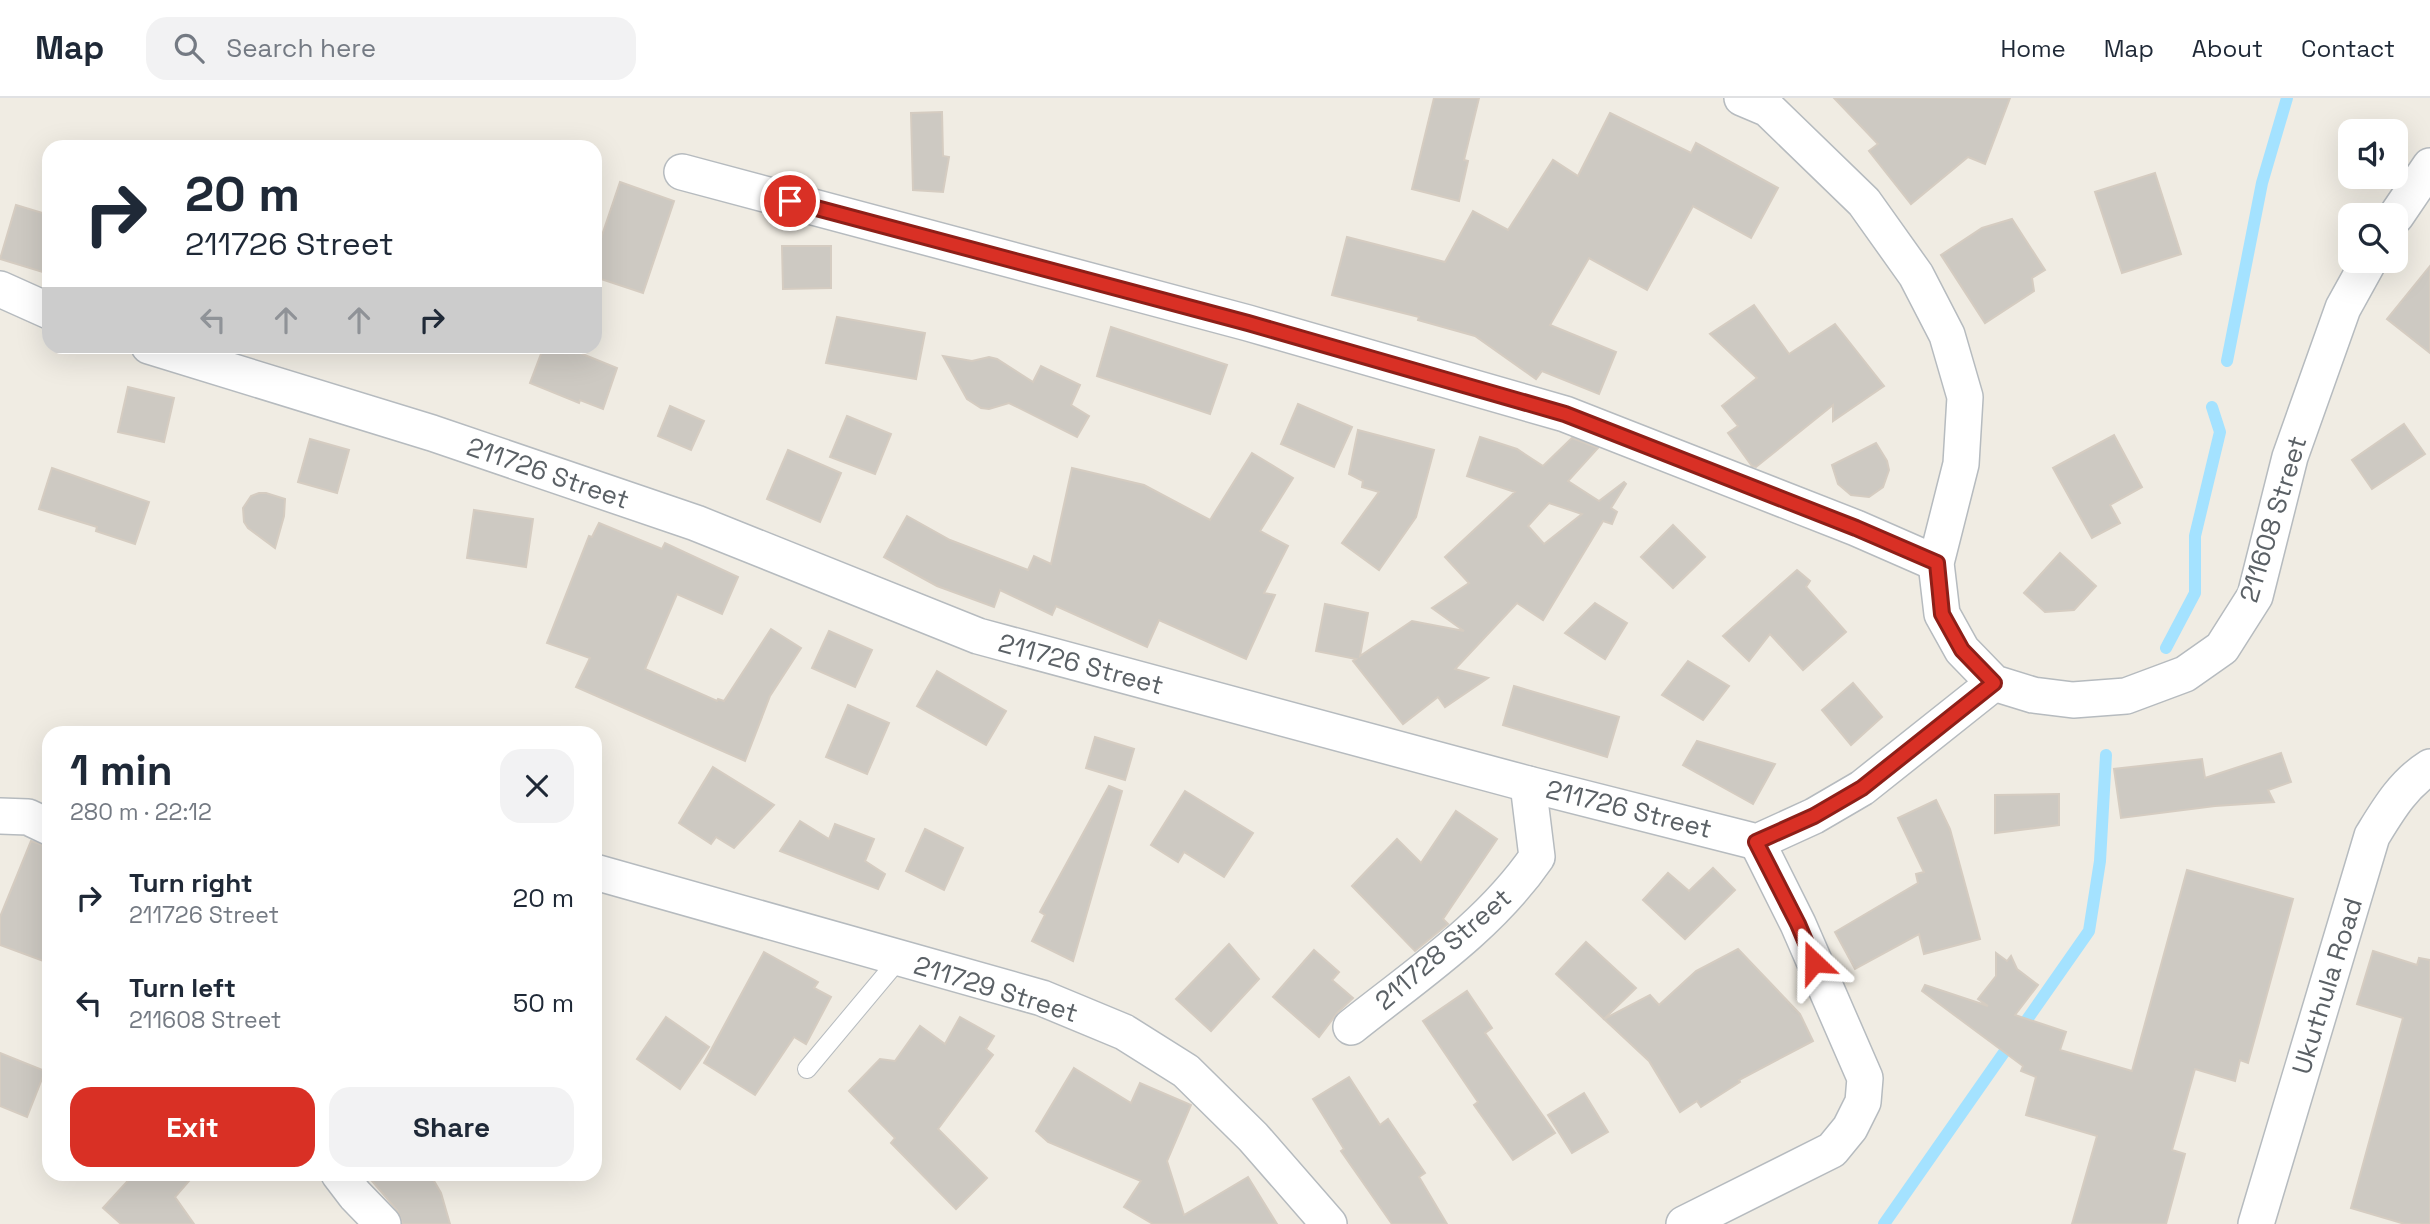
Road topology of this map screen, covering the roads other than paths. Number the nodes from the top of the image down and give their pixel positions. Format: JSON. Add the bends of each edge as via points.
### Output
{"nodes":[{"id":1,"x":1762,"y":102,"type":"edge"},
{"id":2,"x":2430,"y":166,"type":"edge"},
{"id":3,"x":682,"y":172,"type":"dead end"},
{"id":4,"x":2405,"y":203,"type":"edge"},
{"id":5,"x":2362,"y":273,"type":"edge"},
{"id":6,"x":0,"y":289,"type":"edge"},
{"id":7,"x":42,"y":308,"type":"edge"},
{"id":8,"x":175,"y":354,"type":"edge"},
{"id":9,"x":1937,"y":563,"type":"junction"},
{"id":10,"x":1994,"y":683,"type":"junction"},
{"id":11,"x":2430,"y":767,"type":"edge"},
{"id":12,"x":1528,"y":784,"type":"junction"},
{"id":13,"x":0,"y":816,"type":"edge"},
{"id":14,"x":42,"y":824,"type":"edge"},
{"id":15,"x":1756,"y":842,"type":"junction"},
{"id":16,"x":602,"y":875,"type":"edge"},
{"id":17,"x":899,"y":959,"type":"junction"},
{"id":18,"x":1351,"y":1027,"type":"dead end"},
{"id":19,"x":807,"y":1069,"type":"dead end"},
{"id":20,"x":344,"y":1181,"type":"edge"},
{"id":21,"x":383,"y":1224,"type":"edge"},
{"id":22,"x":1329,"y":1224,"type":"edge"},
{"id":23,"x":1684,"y":1224,"type":"edge"},
{"id":24,"x":2256,"y":1224,"type":"edge"}],
"edges":[{"from":1,"to":9,"type":"street","name":"211608 Street","via":[[1864,202],[1916,275],[1947,335],[1965,397],[1961,464]]},
{"from":2,"to":4,"type":"street"},
{"from":3,"to":9,"type":"street","via":[[1248,323],[1565,414]]},
{"from":5,"to":10,"type":"street","name":"211608 Street","via":[[2343,308],[2290,457],[2255,596],[2221,648],[2185,674],[2126,696],[2073,700],[2033,695]]},
{"from":6,"to":7,"type":"street"},
{"from":8,"to":12,"type":"street","name":"211726 Street","via":[[432,433],[695,523],[978,636]]},
{"from":9,"to":10,"type":"street","name":"211608 Street","via":[[1942,614],[1962,650]]},
{"from":10,"to":15,"type":"street","via":[[1862,788]]},
{"from":11,"to":24,"type":"street","name":"Ukuthula Road","via":[[2393,801],[2372,836]]},
{"from":12,"to":15,"type":"street","name":"211726 Street"},
{"from":12,"to":18,"type":"street","name":"211728 Street","via":[[1537,857],[1519,883],[1468,934]]},
{"from":13,"to":14,"type":"street","via":[[28,817]]},
{"from":15,"to":23,"type":"street","via":[[1798,924],[1865,1078],[1863,1102],[1832,1150]]},
{"from":16,"to":17,"type":"street","name":"211729 Street"},
{"from":17,"to":19,"type":"lane"},
{"from":17,"to":22,"type":"street","name":"211729 Street","via":[[1042,998],[1124,1032],[1186,1071],[1253,1137]]},
{"from":20,"to":21,"type":"street"}]}
